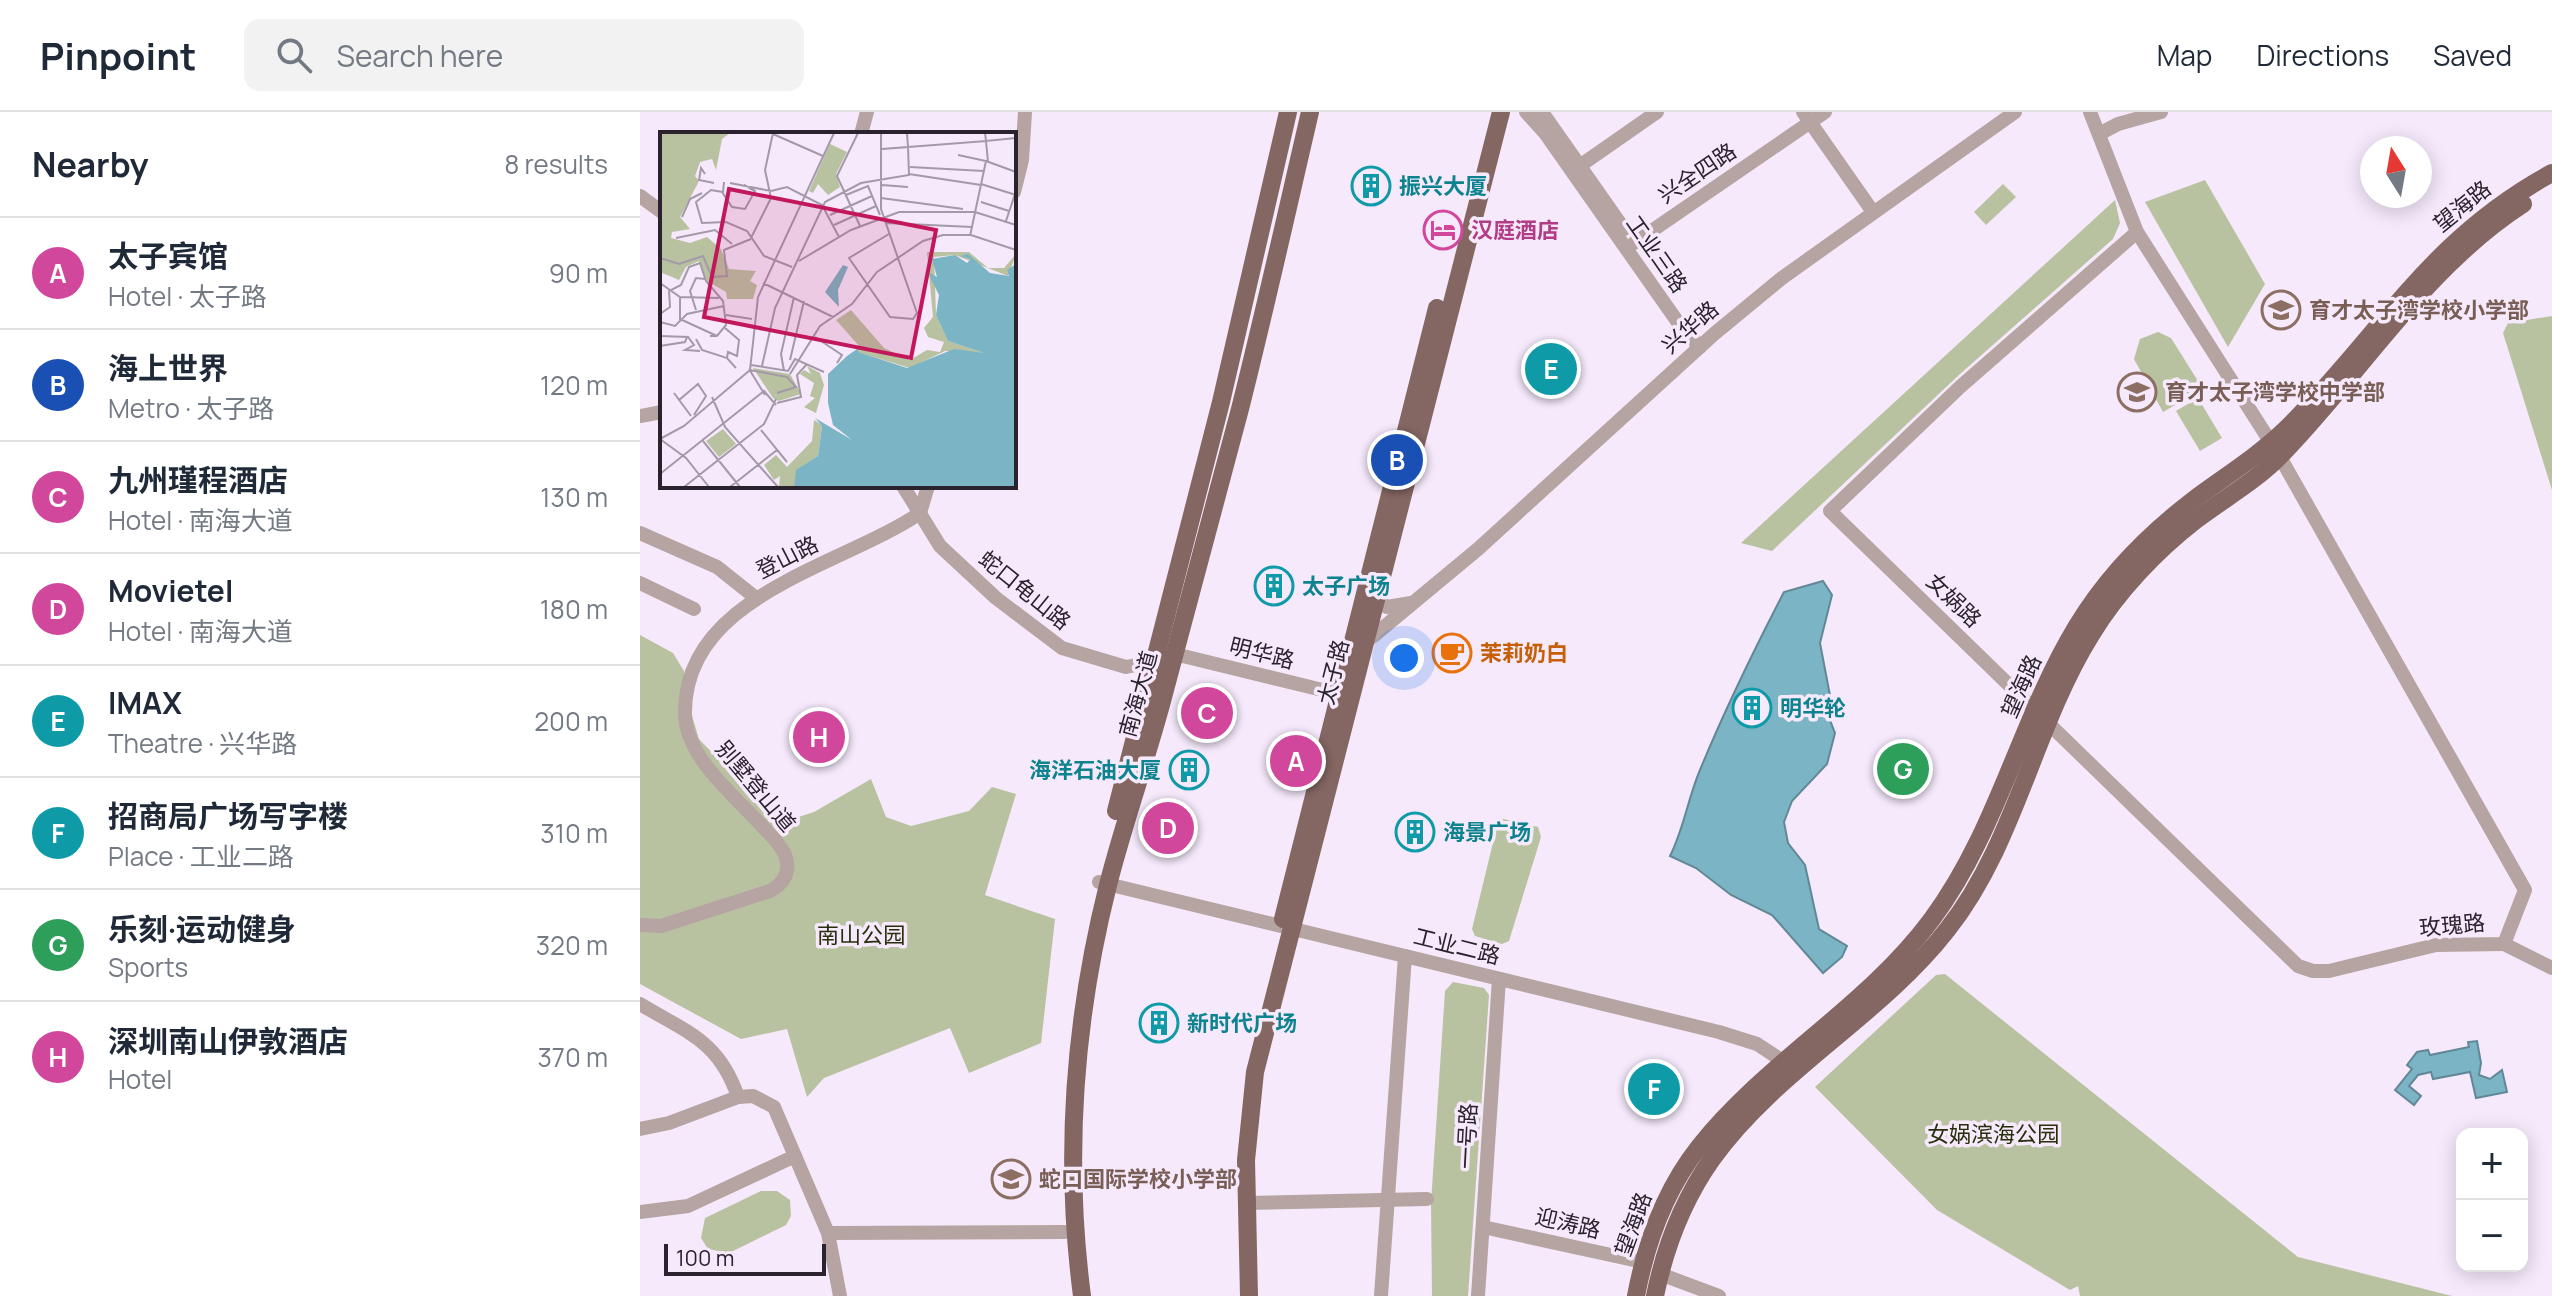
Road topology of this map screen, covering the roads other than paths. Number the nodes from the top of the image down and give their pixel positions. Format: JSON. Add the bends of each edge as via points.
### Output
{"nodes":[{"id":1,"x":867,"y":112,"type":"edge"},
{"id":2,"x":1025,"y":112,"type":"edge"},
{"id":3,"x":1288,"y":112,"type":"edge"},
{"id":4,"x":1310,"y":112,"type":"edge"},
{"id":5,"x":1488,"y":112,"type":"edge"},
{"id":6,"x":1501,"y":112,"type":"edge"},
{"id":7,"x":1526,"y":112,"type":"edge"},
{"id":8,"x":1542,"y":112,"type":"edge"},
{"id":9,"x":1657,"y":112,"type":"edge"},
{"id":10,"x":1825,"y":112,"type":"edge"},
{"id":11,"x":2015,"y":112,"type":"edge"},
{"id":12,"x":2090,"y":112,"type":"edge"},
{"id":13,"x":2161,"y":112,"type":"edge"},
{"id":14,"x":1807,"y":117,"type":"edge"},
{"id":15,"x":862,"y":132,"type":"edge"},
{"id":16,"x":2099,"y":134,"type":"junction"},
{"id":17,"x":1581,"y":165,"type":"junction"},
{"id":18,"x":2552,"y":173,"type":"edge"},
{"id":19,"x":1016,"y":184,"type":"edge"},
{"id":20,"x":2552,"y":187,"type":"edge"},
{"id":21,"x":640,"y":196,"type":"edge"},
{"id":22,"x":660,"y":211,"type":"edge"},
{"id":23,"x":1873,"y":212,"type":"junction"},
{"id":24,"x":2137,"y":232,"type":"junction"},
{"id":25,"x":1634,"y":243,"type":"junction"},
{"id":26,"x":1700,"y":347,"type":"junction"},
{"id":27,"x":660,"y":412,"type":"edge"},
{"id":28,"x":640,"y":416,"type":"edge"},
{"id":29,"x":2275,"y":450,"type":"junction"},
{"id":30,"x":904,"y":488,"type":"edge"},
{"id":31,"x":927,"y":488,"type":"edge"},
{"id":32,"x":920,"y":513,"type":"junction"},
{"id":33,"x":640,"y":533,"type":"edge"},
{"id":34,"x":640,"y":583,"type":"edge"},
{"id":35,"x":756,"y":598,"type":"junction"},
{"id":36,"x":1376,"y":600,"type":"junction"},
{"id":37,"x":1415,"y":602,"type":"junction"},
{"id":38,"x":694,"y":609,"type":"dead end"},
{"id":39,"x":1365,"y":643,"type":"junction"},
{"id":40,"x":1173,"y":656,"type":"junction"},
{"id":41,"x":1154,"y":661,"type":"junction"},
{"id":42,"x":695,"y":665,"type":"joint"},
{"id":43,"x":1339,"y":694,"type":"junction"},
{"id":44,"x":2041,"y":715,"type":"junction"},
{"id":45,"x":1104,"y":883,"type":"junction"},
{"id":46,"x":640,"y":925,"type":"edge"},
{"id":47,"x":1287,"y":928,"type":"junction"},
{"id":48,"x":2504,"y":944,"type":"junction"},
{"id":49,"x":1405,"y":956,"type":"junction"},
{"id":50,"x":2552,"y":968,"type":"edge"},
{"id":51,"x":1499,"y":979,"type":"junction"},
{"id":52,"x":640,"y":1004,"type":"edge"},
{"id":53,"x":1792,"y":1067,"type":"junction"},
{"id":54,"x":738,"y":1097,"type":"junction"},
{"id":55,"x":640,"y":1129,"type":"edge"},
{"id":56,"x":795,"y":1156,"type":"junction"},
{"id":57,"x":1427,"y":1199,"type":"dead end"},
{"id":58,"x":1385,"y":1200,"type":"junction"},
{"id":59,"x":1247,"y":1203,"type":"junction"},
{"id":60,"x":640,"y":1212,"type":"edge"},
{"id":61,"x":1483,"y":1227,"type":"junction"},
{"id":62,"x":1065,"y":1232,"type":"junction"},
{"id":63,"x":828,"y":1233,"type":"junction"},
{"id":64,"x":1643,"y":1262,"type":"junction"},
{"id":65,"x":1660,"y":1274,"type":"junction"},
{"id":66,"x":840,"y":1296,"type":"edge"},
{"id":67,"x":1071,"y":1296,"type":"edge"},
{"id":68,"x":1082,"y":1296,"type":"edge"},
{"id":69,"x":1237,"y":1296,"type":"edge"},
{"id":70,"x":1249,"y":1296,"type":"edge"},
{"id":71,"x":1381,"y":1296,"type":"edge"},
{"id":72,"x":1478,"y":1296,"type":"edge"},
{"id":73,"x":1636,"y":1296,"type":"edge"},
{"id":74,"x":1655,"y":1296,"type":"edge"},
{"id":75,"x":1718,"y":1296,"type":"edge"}],
"edges":[{"from":1,"to":15,"type":"street"},
{"from":2,"to":19,"type":"street"},
{"from":3,"to":41,"type":"main road","name":"南海大道"},
{"from":4,"to":40,"type":"main road","name":"南海大道","via":[[1240,408]]},
{"from":5,"to":43,"type":"main road","name":"太子路"},
{"from":6,"to":36,"type":"main road","name":"太子路"},
{"from":7,"to":26,"type":"street","name":"工业三路"},
{"from":8,"to":17,"type":"street","name":"工业三路"},
{"from":9,"to":17,"type":"street"},
{"from":10,"to":14,"type":"street","name":"兴全四路"},
{"from":11,"to":23,"type":"street","name":"兴华路"},
{"from":12,"to":16,"type":"street"},
{"from":13,"to":16,"type":"street"},
{"from":14,"to":23,"type":"street"},
{"from":14,"to":25,"type":"street","name":"兴全四路"},
{"from":16,"to":24,"type":"street"},
{"from":17,"to":25,"type":"street","name":"工业三路"},
{"from":18,"to":29,"type":"main road","name":"望海路","via":[[2489,211],[2457,238]]},
{"from":20,"to":29,"type":"main road","name":"望海路","via":[[2491,226],[2432,280]]},
{"from":21,"to":22,"type":"street"},
{"from":23,"to":26,"type":"street","name":"兴华路","via":[[1799,264]]},
{"from":24,"to":29,"type":"street"},
{"from":24,"to":44,"type":"street","name":"女娲路","via":[[1960,387],[1830,511]]},
{"from":25,"to":26,"type":"street","name":"工业三路"},
{"from":26,"to":37,"type":"street","name":"兴华路"},
{"from":27,"to":28,"type":"street"},
{"from":29,"to":44,"type":"main road","name":"望海路","via":[[2189,503],[2122,566],[2077,625]]},
{"from":29,"to":48,"type":"street","name":"玫瑰路","via":[[2525,890]]},
{"from":30,"to":32,"type":"street","name":"蛇口龟山路"},
{"from":31,"to":32,"type":"street"},
{"from":32,"to":35,"type":"street","name":"登山路"},
{"from":32,"to":41,"type":"street","name":"蛇口龟山路","via":[[940,546],[1051,642],[1126,667]]},
{"from":33,"to":35,"type":"street","via":[[717,567]]},
{"from":34,"to":38,"type":"street"},
{"from":35,"to":42,"type":"street","name":"登山路","via":[[718,630]]},
{"from":36,"to":37,"type":"street","via":[[1387,607]]},
{"from":36,"to":39,"type":"main road","name":"太子路"},
{"from":37,"to":39,"type":"street","name":"兴华路"},
{"from":39,"to":47,"type":"main road","name":"太子路"},
{"from":40,"to":41,"type":"street","name":"蛇口龟山路"},
{"from":40,"to":43,"type":"street","name":"明华路"},
{"from":40,"to":45,"type":"main road","name":"南海大道"},
{"from":41,"to":45,"type":"main road","name":"南海大道"},
{"from":42,"to":46,"type":"street","name":"别墅登山道","via":[[684,711],[689,736],[703,761],[776,842],[787,862],[786,874],[770,891],[661,926]]},
{"from":43,"to":47,"type":"main road","name":"太子路"},
{"from":44,"to":48,"type":"street","name":"玫瑰路","via":[[2298,966],[2329,971],[2436,945]]},
{"from":44,"to":53,"type":"main road","name":"望海路","via":[[1972,855],[1916,953]]},
{"from":45,"to":47,"type":"street","name":"工业二路"},
{"from":45,"to":62,"type":"main road","name":"南海大道","via":[[1076,994],[1067,1059],[1062,1141]]},
{"from":45,"to":68,"type":"main road","name":"南海大道","via":[[1077,1058],[1072,1185]]},
{"from":47,"to":49,"type":"street","name":"工业二路"},
{"from":47,"to":59,"type":"main road","name":"太子路","via":[[1252,1088]]},
{"from":47,"to":69,"type":"main road","name":"太子路","via":[[1237,1108]]},
{"from":48,"to":50,"type":"street"},
{"from":49,"to":51,"type":"street","name":"工业二路"},
{"from":49,"to":58,"type":"street"},
{"from":51,"to":53,"type":"street","name":"工业二路","via":[[1739,1037]]},
{"from":51,"to":61,"type":"street","name":"一号路"},
{"from":52,"to":54,"type":"street","via":[[720,1056]]},
{"from":53,"to":64,"type":"main road","name":"望海路","via":[[1733,1110],[1699,1147],[1670,1193]]},
{"from":53,"to":65,"type":"main road","name":"望海路","via":[[1713,1158],[1684,1207]]},
{"from":54,"to":55,"type":"street"},
{"from":54,"to":56,"type":"street","via":[[753,1096],[774,1107]]},
{"from":56,"to":60,"type":"street","via":[[688,1206]]},
{"from":56,"to":63,"type":"street"},
{"from":57,"to":58,"type":"street"},
{"from":58,"to":59,"type":"street"},
{"from":58,"to":71,"type":"street"},
{"from":59,"to":70,"type":"main road","name":"太子路"},
{"from":61,"to":64,"type":"street","name":"迎涛路"},
{"from":61,"to":72,"type":"street","name":"一号路"},
{"from":62,"to":63,"type":"street"},
{"from":62,"to":67,"type":"main road","name":"南海大道"},
{"from":63,"to":66,"type":"street"},
{"from":64,"to":73,"type":"main road","name":"望海路"},
{"from":65,"to":74,"type":"main road","name":"望海路"},
{"from":65,"to":75,"type":"street"}]}
